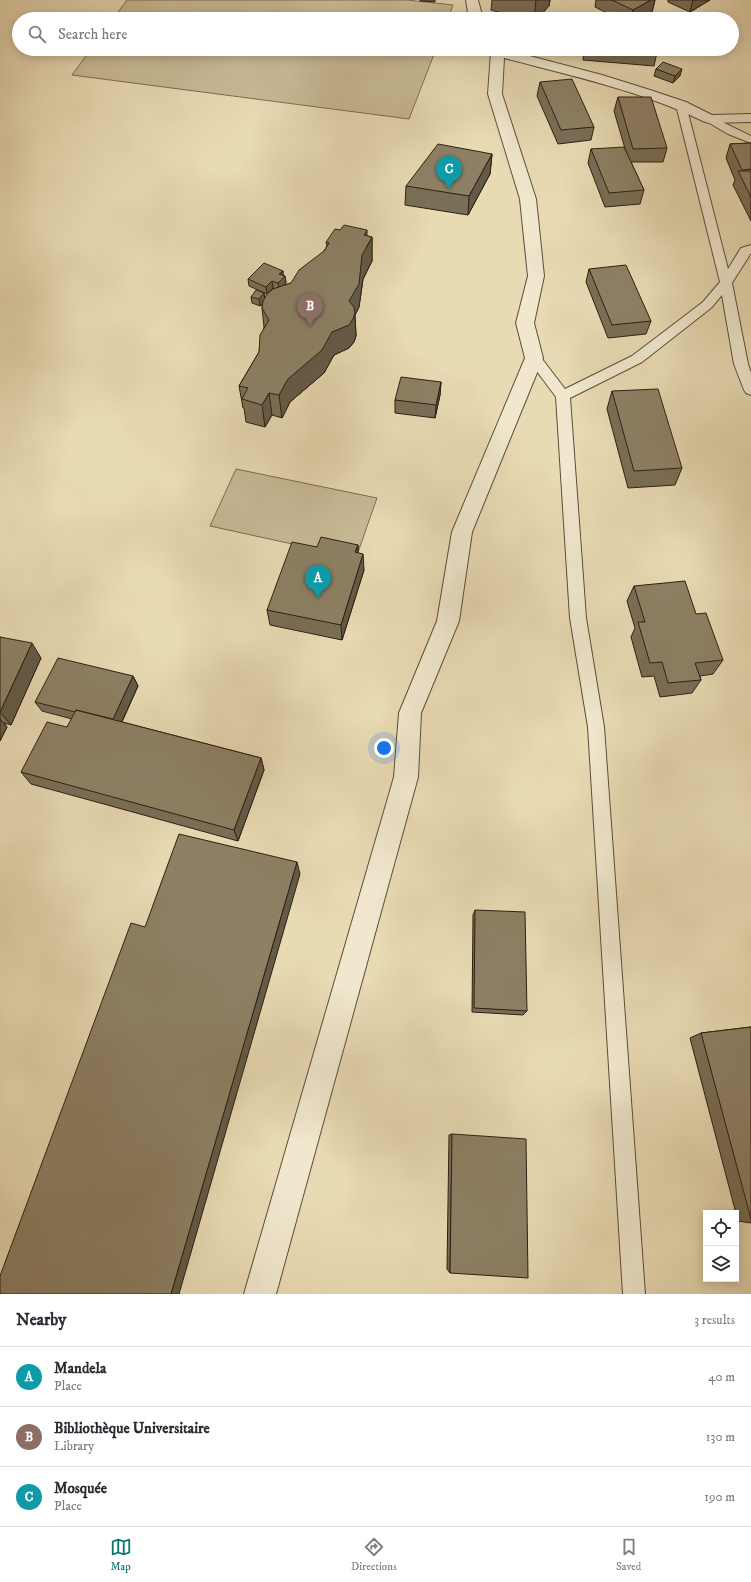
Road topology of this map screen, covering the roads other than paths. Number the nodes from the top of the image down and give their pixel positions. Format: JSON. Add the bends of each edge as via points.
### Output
{"nodes":[{"id":1,"x":472,"y":0,"type":"edge"},
{"id":2,"x":475,"y":12,"type":"edge"},
{"id":3,"x":497,"y":56,"type":"edge"},
{"id":4,"x":518,"y":56,"type":"edge"},
{"id":5,"x":681,"y":105,"type":"junction"},
{"id":6,"x":751,"y":118,"type":"edge"},
{"id":7,"x":710,"y":119,"type":"junction"},
{"id":8,"x":751,"y":140,"type":"edge"},
{"id":9,"x":751,"y":249,"type":"edge"},
{"id":10,"x":726,"y":283,"type":"junction"},
{"id":11,"x":534,"y":358,"type":"junction"},
{"id":12,"x":751,"y":390,"type":"edge"},
{"id":13,"x":563,"y":396,"type":"junction"},
{"id":14,"x":260,"y":1294,"type":"edge"},
{"id":15,"x":634,"y":1294,"type":"edge"}],
"edges":[{"from":1,"to":2,"type":"street"},
{"from":3,"to":11,"type":"street","via":[[496,94],[528,199],[536,276],[525,323]]},
{"from":4,"to":5,"type":"street"},
{"from":5,"to":7,"type":"street"},
{"from":5,"to":10,"type":"lane"},
{"from":6,"to":7,"type":"street"},
{"from":7,"to":8,"type":"lane"},
{"from":9,"to":10,"type":"lane","via":[[745,251]]},
{"from":10,"to":12,"type":"lane","via":[[741,364]]},
{"from":10,"to":13,"type":"lane","via":[[707,306],[637,359]]},
{"from":11,"to":13,"type":"lane"},
{"from":11,"to":14,"type":"street","via":[[462,532],[448,621],[410,713],[406,777]]},
{"from":13,"to":15,"type":"lane","via":[[578,618],[596,727]]}]}
